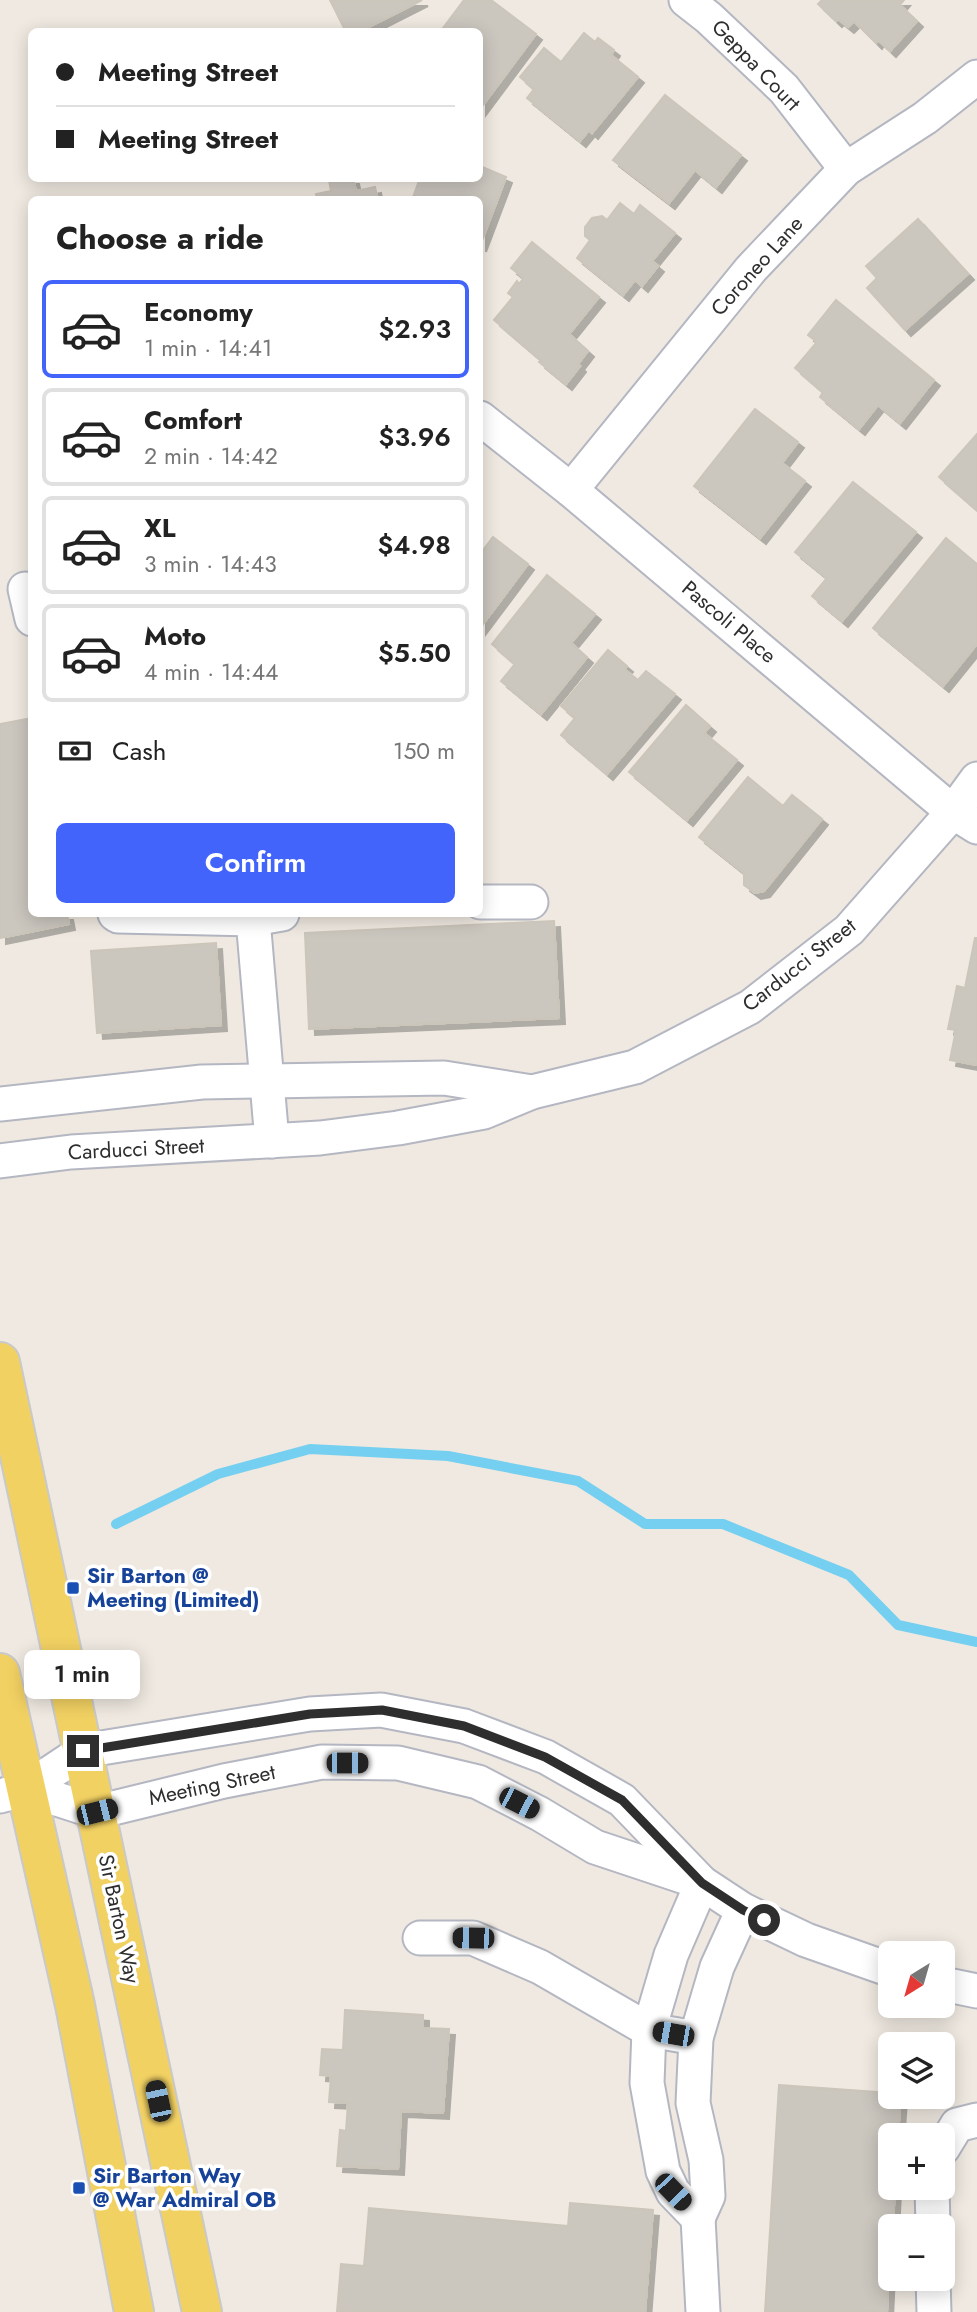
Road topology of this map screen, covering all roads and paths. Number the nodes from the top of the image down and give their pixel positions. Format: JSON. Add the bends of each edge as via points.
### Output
{"nodes":[{"id":1,"x":686,"y":0,"type":"edge"},
{"id":2,"x":977,"y":77,"type":"edge"},
{"id":3,"x":846,"y":169,"type":"junction"},
{"id":4,"x":483,"y":420,"type":"edge"},
{"id":5,"x":571,"y":490,"type":"junction"},
{"id":6,"x":977,"y":779,"type":"edge"},
{"id":7,"x":965,"y":819,"type":"edge"},
{"id":8,"x":483,"y":902,"type":"edge"},
{"id":9,"x":531,"y":902,"type":"dead end"},
{"id":10,"x":267,"y":917,"type":"edge"},
{"id":11,"x":268,"y":1081,"type":"junction"},
{"id":12,"x":532,"y":1092,"type":"junction"},
{"id":13,"x":0,"y":1104,"type":"edge"},
{"id":14,"x":272,"y":1141,"type":"junction"},
{"id":15,"x":0,"y":1161,"type":"edge"},
{"id":16,"x":0,"y":1362,"type":"edge"},
{"id":17,"x":0,"y":1673,"type":"edge"},
{"id":18,"x":83,"y":1751,"type":"junction"},
{"id":19,"x":13,"y":1792,"type":"edge"},
{"id":20,"x":97,"y":1812,"type":"junction"},
{"id":21,"x":702,"y":1883,"type":"junction"},
{"id":22,"x":743,"y":1910,"type":"junction"},
{"id":23,"x":420,"y":1938,"type":"dead end"},
{"id":24,"x":878,"y":1965,"type":"edge"},
{"id":25,"x":956,"y":1987,"type":"edge"},
{"id":26,"x":977,"y":1992,"type":"edge"},
{"id":27,"x":649,"y":2030,"type":"junction"},
{"id":28,"x":696,"y":2038,"type":"junction"},
{"id":29,"x":697,"y":2120,"type":"junction"},
{"id":30,"x":977,"y":2120,"type":"edge"},
{"id":31,"x":654,"y":2125,"type":"junction"},
{"id":32,"x":955,"y":2128,"type":"edge"},
{"id":33,"x":698,"y":2218,"type":"junction"},
{"id":34,"x":933,"y":2291,"type":"edge"},
{"id":35,"x":134,"y":2312,"type":"edge"},
{"id":36,"x":202,"y":2312,"type":"edge"},
{"id":37,"x":703,"y":2312,"type":"edge"},
{"id":38,"x":934,"y":2312,"type":"edge"}],
"edges":[{"from":1,"to":3,"type":"street","name":"Geppa Court","via":[[784,89]]},
{"from":2,"to":3,"type":"street","name":"Coroneo Lane","via":[[925,118]]},
{"from":3,"to":5,"type":"street","name":"Coroneo Lane","via":[[751,269]]},
{"from":4,"to":5,"type":"street","name":"Pascoli Place"},
{"from":5,"to":7,"type":"street","name":"Pascoli Place"},
{"from":6,"to":7,"type":"street","name":"Carducci Street"},
{"from":7,"to":12,"type":"street","name":"Carducci Street","via":[[849,930],[750,1007],[635,1067]]},
{"from":8,"to":9,"type":"street"},
{"from":10,"to":11,"type":"street"},
{"from":11,"to":12,"type":"street","name":"Carducci Street","via":[[444,1078]]},
{"from":11,"to":13,"type":"street","name":"Carducci Street","via":[[202,1082]]},
{"from":11,"to":14,"type":"street"},
{"from":12,"to":14,"type":"street","name":"Carducci Street","via":[[484,1112],[320,1138]]},
{"from":14,"to":15,"type":"street","name":"Carducci Street","via":[[71,1152]]},
{"from":16,"to":18,"type":"main road","name":"Sir Barton Way"},
{"from":17,"to":19,"type":"main road"},
{"from":18,"to":19,"type":"street","name":"Meeting Street"},
{"from":18,"to":20,"type":"main road","name":"Sir Barton Way"},
{"from":18,"to":21,"type":"street","name":"Meeting Street","via":[[310,1714],[382,1710],[464,1726],[545,1757],[622,1800]]},
{"from":19,"to":20,"type":"street"},
{"from":19,"to":35,"type":"main road","via":[[75,2005]]},
{"from":20,"to":21,"type":"street","name":"Meeting Street","via":[[322,1762],[398,1763],[478,1782],[594,1847]]},
{"from":20,"to":36,"type":"main road","name":"Sir Barton Way"},
{"from":21,"to":22,"type":"street","name":"Meeting Street"},
{"from":21,"to":27,"type":"street","via":[[671,1955]]},
{"from":22,"to":24,"type":"street","name":"Meeting Street","via":[[806,1940]]},
{"from":22,"to":28,"type":"street","via":[[717,1967]]},
{"from":23,"to":27,"type":"street","via":[[473,1938],[540,1968]]},
{"from":25,"to":26,"type":"street"},
{"from":27,"to":28,"type":"street"},
{"from":27,"to":31,"type":"street","via":[[647,2082]]},
{"from":28,"to":29,"type":"street","via":[[693,2103]]},
{"from":29,"to":31,"type":"street"},
{"from":29,"to":33,"type":"street","via":[[708,2196]]},
{"from":30,"to":32,"type":"street"},
{"from":31,"to":33,"type":"street","via":[[663,2171],[673,2192]]},
{"from":33,"to":37,"type":"street"},
{"from":34,"to":38,"type":"street"}]}
